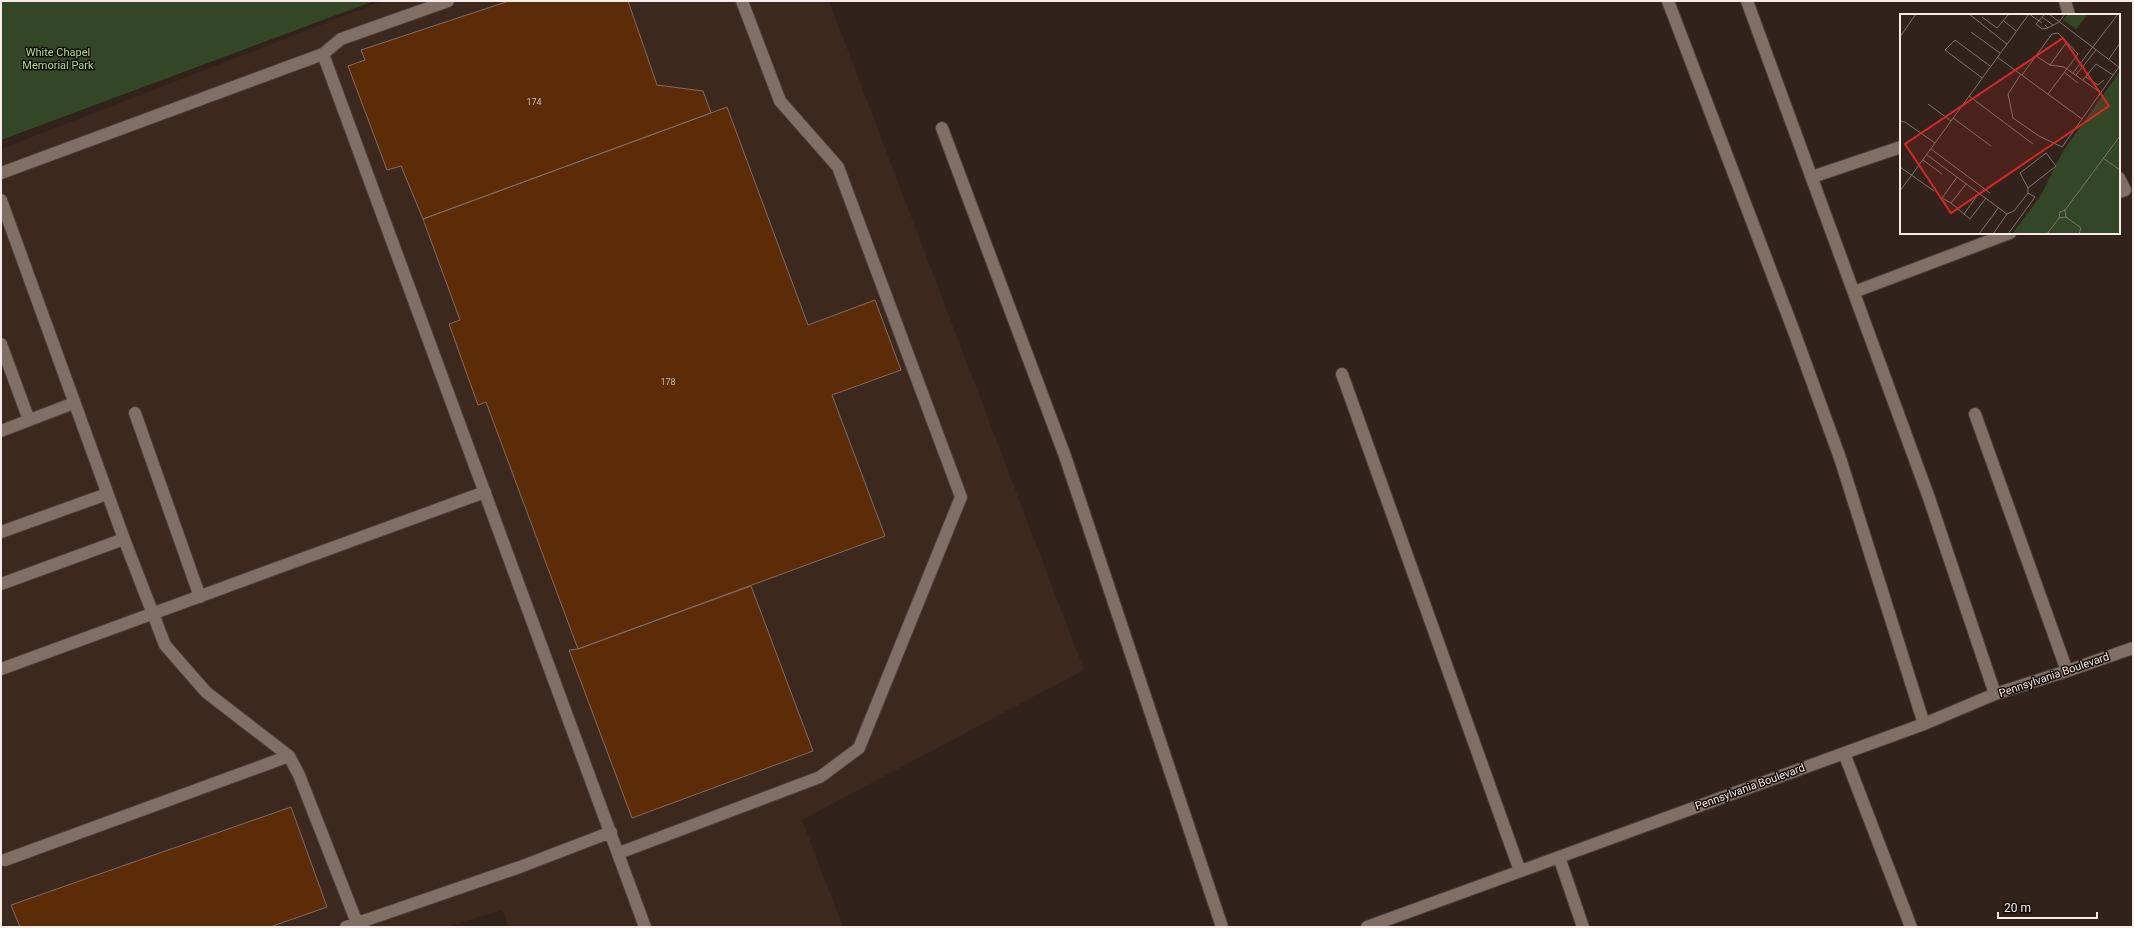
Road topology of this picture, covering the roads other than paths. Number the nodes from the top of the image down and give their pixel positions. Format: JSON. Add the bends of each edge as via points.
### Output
{"nodes":[{"id":1,"x":448,"y":1,"type":"edge"},
{"id":2,"x":742,"y":1,"type":"edge"},
{"id":3,"x":1668,"y":1,"type":"edge"},
{"id":4,"x":2065,"y":1,"type":"edge"},
{"id":5,"x":1751,"y":2,"type":"edge"},
{"id":6,"x":2069,"y":14,"type":"edge"},
{"id":7,"x":323,"y":54,"type":"junction"},
{"id":8,"x":942,"y":128,"type":"dead end"},
{"id":9,"x":1900,"y":147,"type":"edge"},
{"id":10,"x":1,"y":173,"type":"edge"},
{"id":11,"x":1812,"y":177,"type":"junction"},
{"id":12,"x":2120,"y":180,"type":"edge"},
{"id":13,"x":2120,"y":192,"type":"edge"},
{"id":14,"x":1,"y":200,"type":"edge"},
{"id":15,"x":2007,"y":234,"type":"edge"},
{"id":16,"x":1854,"y":292,"type":"junction"},
{"id":17,"x":1,"y":344,"type":"edge"},
{"id":18,"x":1342,"y":374,"type":"dead end"},
{"id":19,"x":74,"y":403,"type":"junction"},
{"id":20,"x":135,"y":412,"type":"dead end"},
{"id":21,"x":1975,"y":414,"type":"dead end"},
{"id":22,"x":29,"y":420,"type":"junction"},
{"id":23,"x":1,"y":431,"type":"edge"},
{"id":24,"x":485,"y":492,"type":"junction"},
{"id":25,"x":107,"y":494,"type":"junction"},
{"id":26,"x":1,"y":532,"type":"edge"},
{"id":27,"x":124,"y":539,"type":"junction"},
{"id":28,"x":1,"y":584,"type":"edge"},
{"id":29,"x":200,"y":596,"type":"junction"},
{"id":30,"x":153,"y":614,"type":"junction"},
{"id":31,"x":2133,"y":648,"type":"edge"},
{"id":32,"x":1,"y":669,"type":"edge"},
{"id":33,"x":2067,"y":672,"type":"junction"},
{"id":34,"x":1995,"y":694,"type":"junction"},
{"id":35,"x":1924,"y":724,"type":"junction"},
{"id":36,"x":1844,"y":753,"type":"junction"},
{"id":37,"x":289,"y":756,"type":"junction"},
{"id":38,"x":611,"y":832,"type":"junction"},
{"id":39,"x":618,"y":853,"type":"junction"},
{"id":40,"x":1559,"y":857,"type":"junction"},
{"id":41,"x":2,"y":858,"type":"edge"},
{"id":42,"x":1520,"y":871,"type":"junction"},
{"id":43,"x":352,"y":925,"type":"edge"},
{"id":44,"x":645,"y":927,"type":"edge"},
{"id":45,"x":1222,"y":927,"type":"edge"},
{"id":46,"x":1367,"y":927,"type":"edge"},
{"id":47,"x":1583,"y":927,"type":"edge"},
{"id":48,"x":1911,"y":927,"type":"edge"}],
"edges":[{"from":1,"to":7,"type":"street","via":[[341,39]]},
{"from":2,"to":39,"type":"street","via":[[780,101],[838,167],[961,497],[859,748],[820,776]]},
{"from":3,"to":35,"type":"street","via":[[1840,458]]},
{"from":4,"to":6,"type":"street"},
{"from":5,"to":11,"type":"street"},
{"from":7,"to":10,"type":"street"},
{"from":7,"to":24,"type":"street"},
{"from":8,"to":45,"type":"street","via":[[1065,456]]},
{"from":9,"to":11,"type":"street"},
{"from":11,"to":16,"type":"street"},
{"from":12,"to":13,"type":"street","via":[[2125,190]]},
{"from":14,"to":19,"type":"street"},
{"from":15,"to":16,"type":"street"},
{"from":16,"to":34,"type":"street","via":[[1929,498]]},
{"from":17,"to":22,"type":"street"},
{"from":18,"to":42,"type":"street"},
{"from":19,"to":22,"type":"street"},
{"from":19,"to":25,"type":"street"},
{"from":20,"to":29,"type":"street"},
{"from":21,"to":33,"type":"street"},
{"from":22,"to":23,"type":"street"},
{"from":24,"to":29,"type":"street"},
{"from":24,"to":38,"type":"street"},
{"from":25,"to":26,"type":"street"},
{"from":25,"to":27,"type":"street"},
{"from":27,"to":28,"type":"street"},
{"from":27,"to":30,"type":"street"},
{"from":29,"to":30,"type":"street"},
{"from":30,"to":32,"type":"street"},
{"from":30,"to":37,"type":"street","via":[[165,645],[206,692]]},
{"from":31,"to":33,"type":"street","name":"Pennsylvania Boulevard"},
{"from":33,"to":34,"type":"street","name":"Pennsylvania Boulevard"},
{"from":34,"to":35,"type":"street","name":"Pennsylvania Boulevard"},
{"from":35,"to":36,"type":"street","name":"Pennsylvania Boulevard"},
{"from":36,"to":40,"type":"street","name":"Pennsylvania Boulevard"},
{"from":36,"to":48,"type":"street"},
{"from":37,"to":41,"type":"street"},
{"from":37,"to":43,"type":"street","via":[[299,775]]},
{"from":38,"to":39,"type":"street"},
{"from":38,"to":43,"type":"street","via":[[520,867]]},
{"from":39,"to":44,"type":"street"},
{"from":40,"to":42,"type":"street","name":"Pennsylvania Boulevard"},
{"from":40,"to":47,"type":"street"},
{"from":42,"to":46,"type":"street","name":"Pennsylvania Boulevard"}]}
